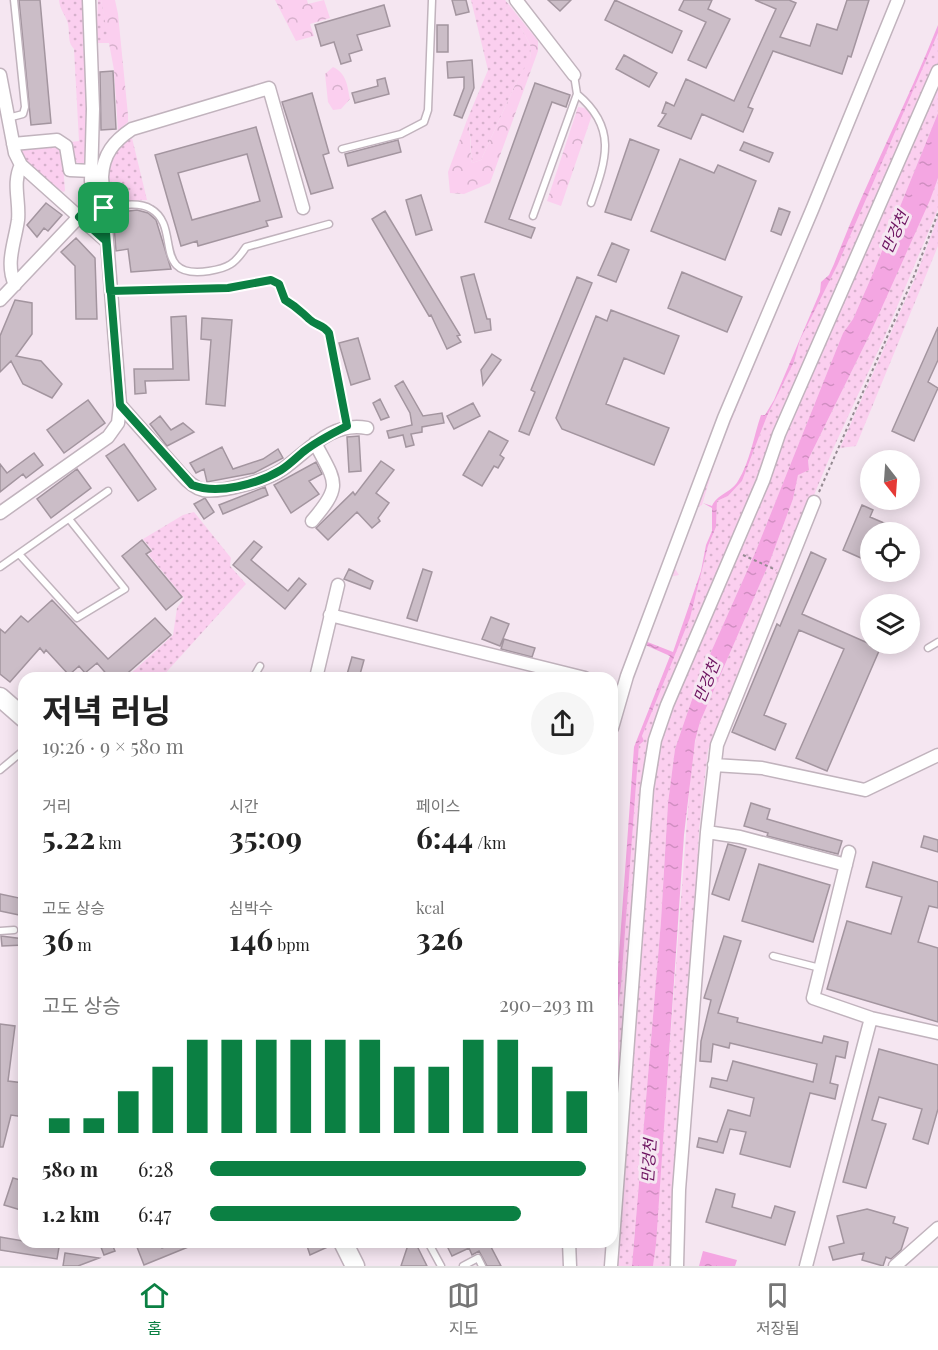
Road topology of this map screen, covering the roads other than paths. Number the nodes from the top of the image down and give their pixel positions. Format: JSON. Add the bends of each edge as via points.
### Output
{"nodes":[{"id":1,"x":14,"y":0,"type":"edge"},
{"id":2,"x":89,"y":0,"type":"edge"},
{"id":3,"x":432,"y":0,"type":"edge"},
{"id":4,"x":516,"y":0,"type":"edge"},
{"id":5,"x":898,"y":0,"type":"edge"},
{"id":6,"x":938,"y":71,"type":"edge"},
{"id":7,"x":0,"y":75,"type":"edge"},
{"id":8,"x":574,"y":75,"type":"joint"},
{"id":9,"x":577,"y":94,"type":"junction"},
{"id":10,"x":8,"y":118,"type":"junction"},
{"id":11,"x":13,"y":144,"type":"junction"},
{"id":12,"x":342,"y":149,"type":"dead end"},
{"id":13,"x":21,"y":165,"type":"junction"},
{"id":14,"x":92,"y":171,"type":"junction"},
{"id":15,"x":591,"y":203,"type":"dead end"},
{"id":16,"x":99,"y":204,"type":"junction"},
{"id":17,"x":303,"y":208,"type":"dead end"},
{"id":18,"x":533,"y":216,"type":"dead end"},
{"id":19,"x":79,"y":217,"type":"junction"},
{"id":20,"x":329,"y":224,"type":"dead end"},
{"id":21,"x":106,"y":241,"type":"junction"},
{"id":22,"x":15,"y":285,"type":"junction"},
{"id":23,"x":110,"y":291,"type":"junction"},
{"id":24,"x":0,"y":300,"type":"edge"},
{"id":25,"x":120,"y":405,"type":"junction"},
{"id":26,"x":347,"y":426,"type":"junction"},
{"id":27,"x":367,"y":428,"type":"dead end"},
{"id":28,"x":315,"y":443,"type":"junction"},
{"id":29,"x":108,"y":491,"type":"dead end"},
{"id":30,"x":814,"y":502,"type":"road end"},
{"id":31,"x":0,"y":513,"type":"edge"},
{"id":32,"x":69,"y":519,"type":"junction"},
{"id":33,"x":312,"y":521,"type":"dead end"},
{"id":34,"x":19,"y":554,"type":"junction"},
{"id":35,"x":0,"y":567,"type":"edge"},
{"id":36,"x":338,"y":585,"type":"dead end"},
{"id":37,"x":330,"y":615,"type":"junction"},
{"id":38,"x":938,"y":642,"type":"edge"},
{"id":39,"x":928,"y":648,"type":"dead end"},
{"id":40,"x":260,"y":666,"type":"dead end"},
{"id":41,"x":256,"y":672,"type":"edge"},
{"id":42,"x":317,"y":672,"type":"edge"},
{"id":43,"x":561,"y":672,"type":"edge"},
{"id":44,"x":618,"y":688,"type":"edge"},
{"id":45,"x":0,"y":697,"type":"edge"},
{"id":46,"x":18,"y":713,"type":"edge"},
{"id":47,"x":18,"y":755,"type":"edge"},
{"id":48,"x":938,"y":755,"type":"edge"},
{"id":49,"x":714,"y":765,"type":"junction"},
{"id":50,"x":0,"y":770,"type":"edge"},
{"id":51,"x":707,"y":832,"type":"junction"},
{"id":52,"x":849,"y":852,"type":"dead end"},
{"id":53,"x":846,"y":865,"type":"junction"},
{"id":54,"x":14,"y":930,"type":"dead end"},
{"id":55,"x":0,"y":931,"type":"edge"},
{"id":56,"x":774,"y":956,"type":"dead end"},
{"id":57,"x":821,"y":968,"type":"junction"},
{"id":58,"x":871,"y":1018,"type":"junction"},
{"id":59,"x":938,"y":1034,"type":"edge"},
{"id":60,"x":618,"y":1176,"type":"edge"},
{"id":61,"x":938,"y":1228,"type":"edge"},
{"id":62,"x":346,"y":1248,"type":"edge"},
{"id":63,"x":431,"y":1248,"type":"edge"},
{"id":64,"x":569,"y":1248,"type":"edge"},
{"id":65,"x":612,"y":1248,"type":"edge"},
{"id":66,"x":356,"y":1266,"type":"edge"},
{"id":67,"x":441,"y":1266,"type":"edge"},
{"id":68,"x":464,"y":1266,"type":"edge"},
{"id":69,"x":482,"y":1266,"type":"edge"},
{"id":70,"x":570,"y":1266,"type":"edge"},
{"id":71,"x":611,"y":1266,"type":"edge"},
{"id":72,"x":677,"y":1266,"type":"edge"},
{"id":73,"x":806,"y":1266,"type":"edge"},
{"id":74,"x":895,"y":1266,"type":"edge"}],
"edges":[{"from":1,"to":10,"type":"lane","via":[[24,107],[23,114]]},
{"from":2,"to":14,"type":"street"},
{"from":3,"to":12,"type":"lane","via":[[428,110],[424,122],[401,134]]},
{"from":4,"to":8,"type":"street"},
{"from":5,"to":44,"type":"street","via":[[724,418]]},
{"from":6,"to":60,"type":"street","via":[[813,356],[667,705],[656,740],[649,779]]},
{"from":7,"to":10,"type":"street"},
{"from":8,"to":9,"type":"lane"},
{"from":9,"to":15,"type":"lane","via":[[598,116],[607,156]]},
{"from":9,"to":18,"type":"lane"},
{"from":10,"to":11,"type":"street"},
{"from":11,"to":13,"type":"street"},
{"from":11,"to":14,"type":"street","via":[[57,140],[66,146],[70,170]]},
{"from":13,"to":19,"type":"street"},
{"from":13,"to":22,"type":"street","via":[[16,174],[18,220],[11,246],[10,274]]},
{"from":14,"to":16,"type":"street"},
{"from":16,"to":17,"type":"street","via":[[103,163],[118,138],[132,129],[269,88]]},
{"from":16,"to":19,"type":"street"},
{"from":16,"to":20,"type":"lane","via":[[149,207],[158,215],[173,261],[182,270],[197,273],[226,268],[246,248]]},
{"from":16,"to":21,"type":"street"},
{"from":19,"to":21,"type":"street"},
{"from":19,"to":22,"type":"street"},
{"from":21,"to":23,"type":"street"},
{"from":22,"to":24,"type":"street"},
{"from":23,"to":25,"type":"street"},
{"from":23,"to":26,"type":"lane","via":[[228,288],[271,280],[279,284],[285,300],[329,333]]},
{"from":25,"to":28,"type":"street","via":[[181,474],[204,490],[266,477],[282,470]]},
{"from":25,"to":31,"type":"street","via":[[118,423],[108,437]]},
{"from":26,"to":27,"type":"street"},
{"from":26,"to":28,"type":"street"},
{"from":28,"to":33,"type":"street","via":[[334,488],[332,498]]},
{"from":29,"to":32,"type":"lane"},
{"from":30,"to":49,"type":"street","via":[[717,745]]},
{"from":32,"to":34,"type":"lane"},
{"from":32,"to":34,"type":"lane","via":[[124,589],[77,618]]},
{"from":34,"to":35,"type":"lane"},
{"from":36,"to":37,"type":"street"},
{"from":37,"to":42,"type":"street"},
{"from":37,"to":43,"type":"street"},
{"from":38,"to":39,"type":"lane"},
{"from":40,"to":41,"type":"lane"},
{"from":45,"to":46,"type":"street"},
{"from":47,"to":50,"type":"lane"},
{"from":48,"to":49,"type":"street","via":[[865,790],[762,768]]},
{"from":49,"to":51,"type":"street"},
{"from":51,"to":53,"type":"street"},
{"from":51,"to":72,"type":"street"},
{"from":52,"to":53,"type":"street"},
{"from":53,"to":57,"type":"street"},
{"from":54,"to":55,"type":"lane"},
{"from":56,"to":57,"type":"lane"},
{"from":57,"to":58,"type":"street","via":[[813,998]]},
{"from":58,"to":59,"type":"street"},
{"from":58,"to":73,"type":"street"},
{"from":61,"to":74,"type":"street"},
{"from":62,"to":66,"type":"street"},
{"from":63,"to":67,"type":"lane"},
{"from":64,"to":70,"type":"street"},
{"from":65,"to":71,"type":"street"},
{"from":68,"to":69,"type":"lane","via":[[478,1258]]}]}
